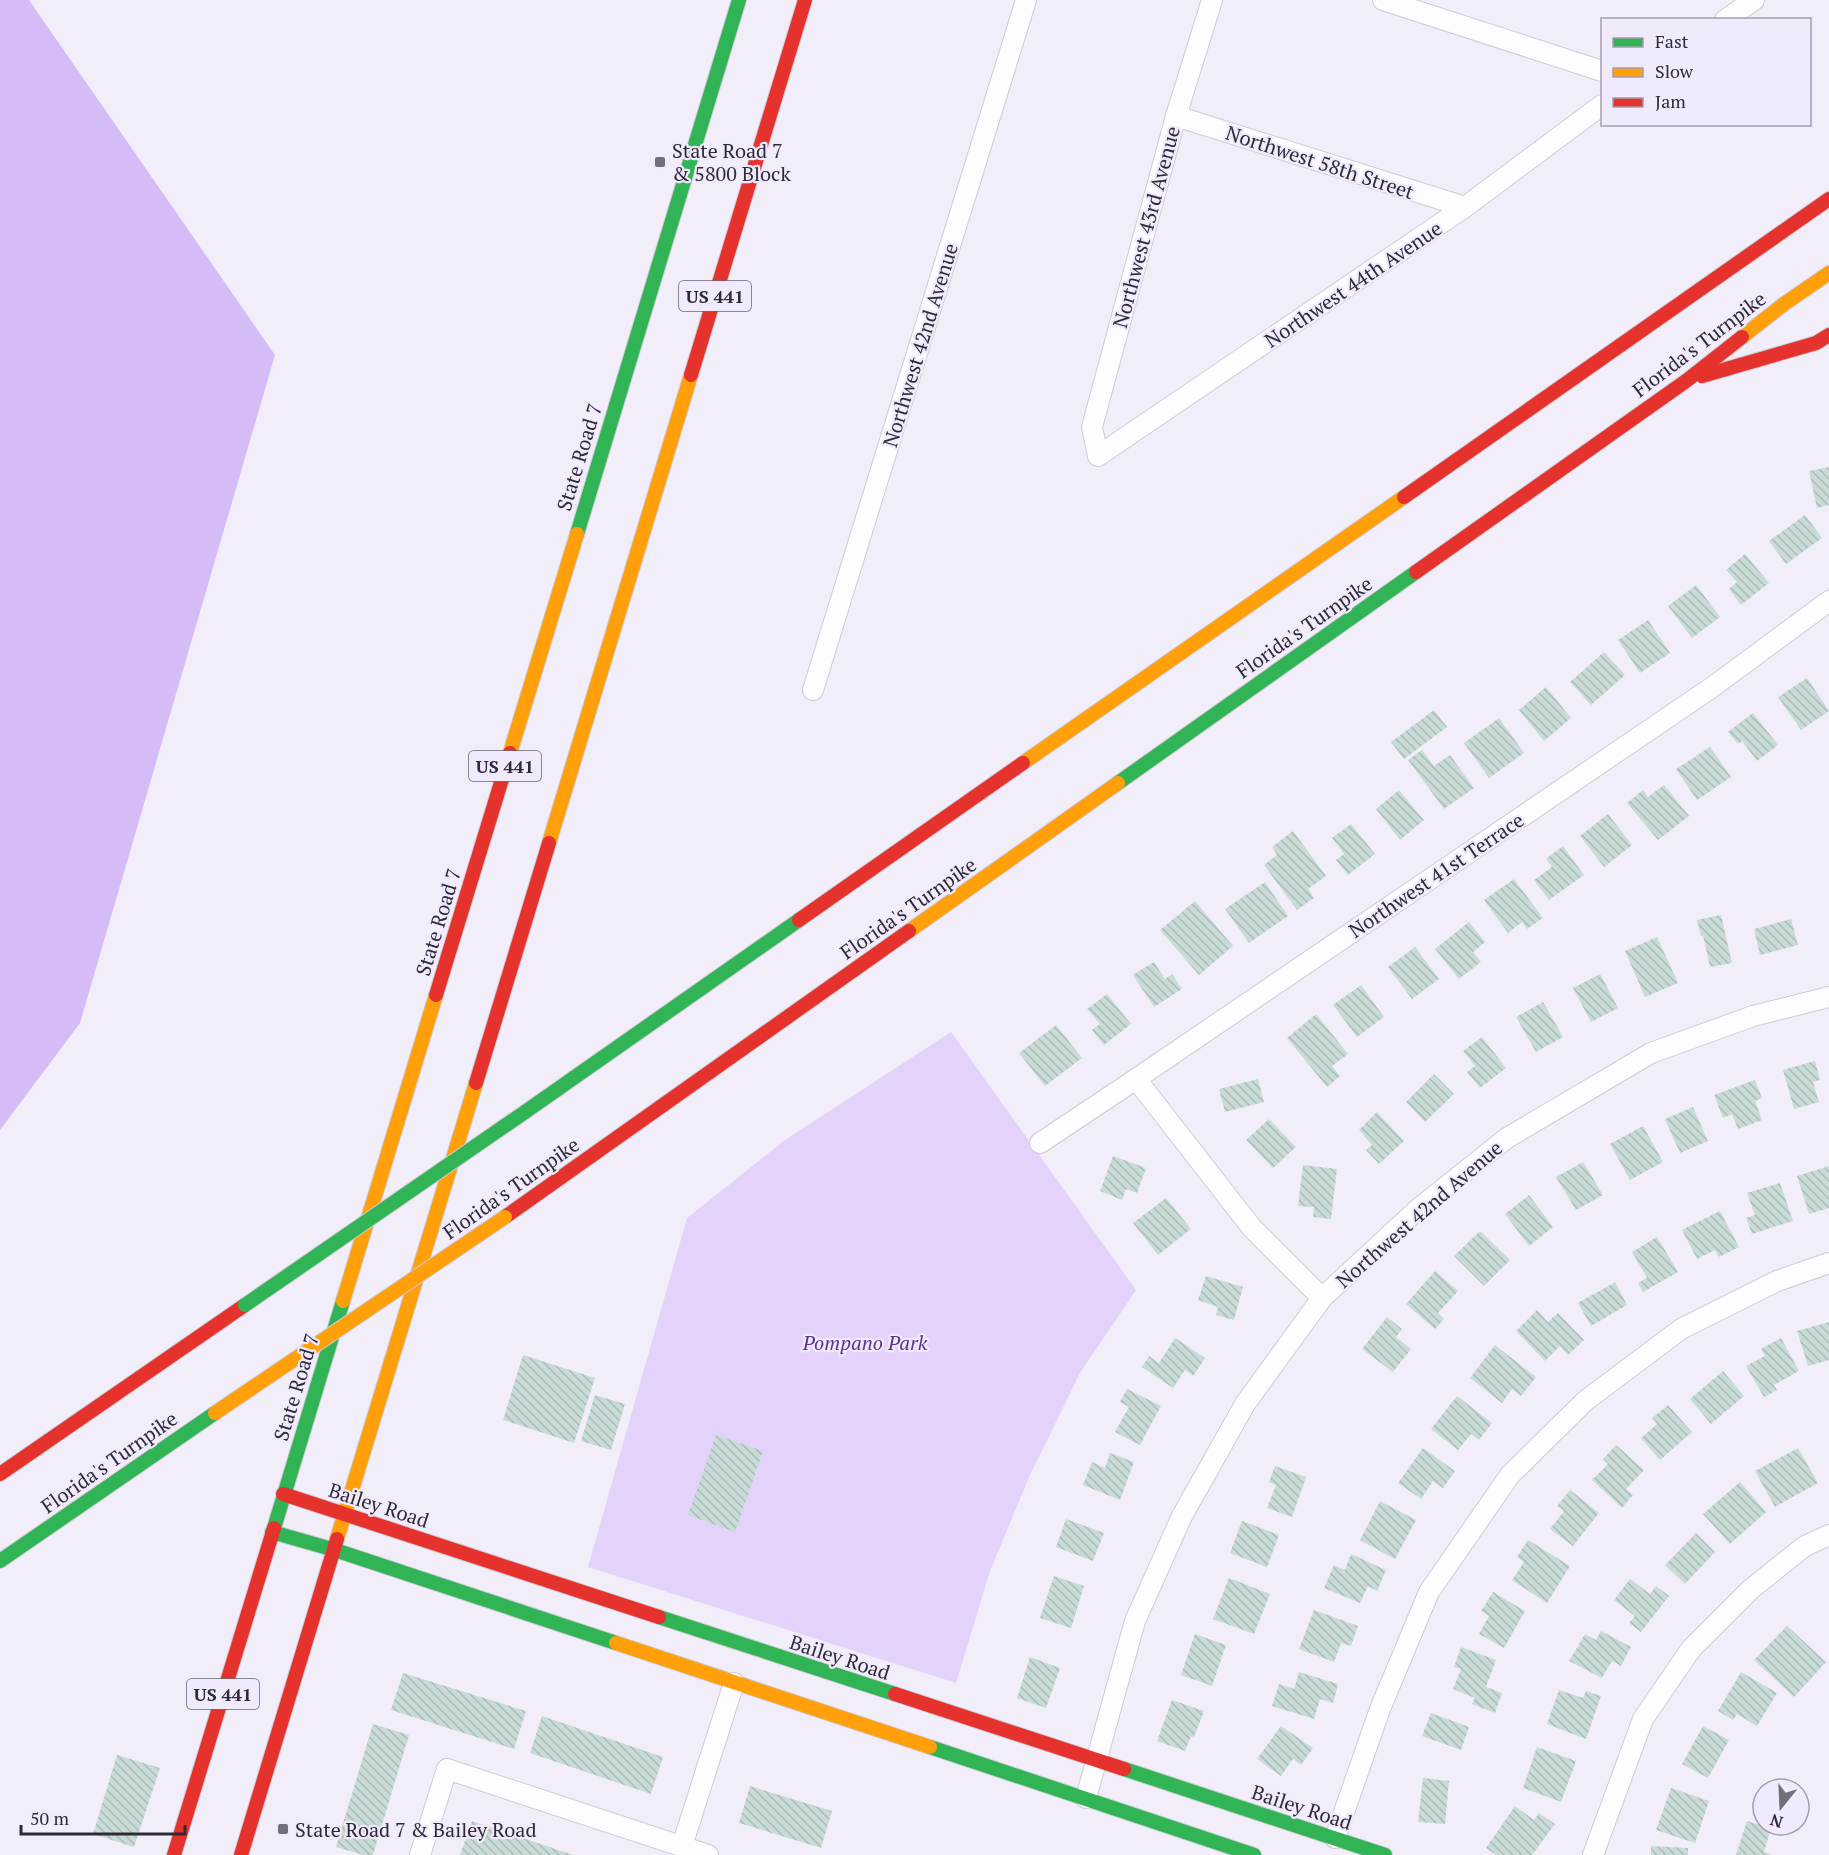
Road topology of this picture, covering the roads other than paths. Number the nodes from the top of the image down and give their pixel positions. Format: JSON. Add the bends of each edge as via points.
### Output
{"nodes":[{"id":1,"x":739,"y":0,"type":"edge"},
{"id":2,"x":805,"y":0,"type":"edge"},
{"id":3,"x":1026,"y":0,"type":"edge"},
{"id":4,"x":1212,"y":0,"type":"edge"},
{"id":5,"x":1383,"y":0,"type":"edge"},
{"id":6,"x":1754,"y":0,"type":"edge"},
{"id":7,"x":1728,"y":18,"type":"edge"},
{"id":8,"x":1601,"y":71,"type":"edge"},
{"id":9,"x":1601,"y":106,"type":"edge"},
{"id":10,"x":1176,"y":116,"type":"junction"},
{"id":11,"x":1829,"y":200,"type":"edge"},
{"id":12,"x":1465,"y":207,"type":"junction"},
{"id":13,"x":1829,"y":273,"type":"edge"},
{"id":14,"x":1829,"y":335,"type":"edge"},
{"id":15,"x":1686,"y":381,"type":"junction"},
{"id":16,"x":1098,"y":456,"type":"joint"},
{"id":17,"x":1829,"y":601,"type":"edge"},
{"id":18,"x":813,"y":690,"type":"dead end"},
{"id":19,"x":1829,"y":997,"type":"edge"},
{"id":20,"x":1137,"y":1079,"type":"junction"},
{"id":21,"x":1040,"y":1143,"type":"dead end"},
{"id":22,"x":1829,"y":1263,"type":"edge"},
{"id":23,"x":1322,"y":1298,"type":"junction"},
{"id":24,"x":0,"y":1474,"type":"edge"},
{"id":25,"x":284,"y":1494,"type":"junction"},
{"id":26,"x":346,"y":1514,"type":"junction"},
{"id":27,"x":272,"y":1532,"type":"junction"},
{"id":28,"x":1829,"y":1535,"type":"edge"},
{"id":29,"x":335,"y":1550,"type":"junction"},
{"id":30,"x":0,"y":1561,"type":"edge"},
{"id":31,"x":734,"y":1683,"type":"junction"},
{"id":32,"x":1096,"y":1761,"type":"junction"},
{"id":33,"x":1086,"y":1798,"type":"junction"},
{"id":34,"x":1335,"y":1838,"type":"junction"},
{"id":35,"x":682,"y":1846,"type":"junction"},
{"id":36,"x":174,"y":1855,"type":"edge"},
{"id":37,"x":241,"y":1855,"type":"edge"},
{"id":38,"x":420,"y":1855,"type":"edge"},
{"id":39,"x":708,"y":1855,"type":"edge"},
{"id":40,"x":1254,"y":1855,"type":"edge"},
{"id":41,"x":1385,"y":1855,"type":"edge"},
{"id":42,"x":1593,"y":1855,"type":"edge"}],
"edges":[{"from":1,"to":25,"type":"main road","name":"State Road 7","number":"US 441"},
{"from":2,"to":26,"type":"main road","number":"US 441"},
{"from":3,"to":18,"type":"street","name":"Northwest 42nd Avenue"},
{"from":4,"to":10,"type":"street","name":"Northwest 43rd Avenue"},
{"from":5,"to":8,"type":"street"},
{"from":6,"to":7,"type":"street"},
{"from":9,"to":12,"type":"street","name":"Northwest 44th Avenue"},
{"from":10,"to":12,"type":"street","name":"Northwest 58th Street"},
{"from":10,"to":16,"type":"street","name":"Northwest 43rd Avenue","via":[[1092,427]]},
{"from":11,"to":24,"type":"main road","name":"Florida's Turnpike","bridge":true,"via":[[525,1112]]},
{"from":12,"to":16,"type":"street","name":"Northwest 44th Avenue"},
{"from":13,"to":15,"type":"main road","name":"Florida's Turnpike"},
{"from":14,"to":15,"type":"main road","via":[[1816,343]]},
{"from":15,"to":30,"type":"main road","name":"Florida's Turnpike","bridge":true,"via":[[506,1217]]},
{"from":17,"to":20,"type":"street","name":"Northwest 41st Terrace","via":[[1711,688]]},
{"from":19,"to":23,"type":"street","name":"Northwest 42nd Avenue","via":[[1753,1016],[1651,1053],[1517,1132],[1418,1209]]},
{"from":20,"to":21,"type":"street","name":"Northwest 41st Terrace"},
{"from":20,"to":23,"type":"street","via":[[1252,1228]]},
{"from":22,"to":34,"type":"street","via":[[1777,1281],[1680,1329],[1585,1401],[1510,1475],[1429,1592],[1380,1709]]},
{"from":23,"to":32,"type":"street","name":"Northwest 42nd Avenue","via":[[1245,1404],[1182,1516],[1135,1621]]},
{"from":25,"to":26,"type":"main road","name":"Bailey Road"},
{"from":25,"to":27,"type":"main road","name":"State Road 7","number":"US 441"},
{"from":26,"to":29,"type":"main road","number":"US 441"},
{"from":26,"to":32,"type":"main road","name":"Bailey Road","via":[[913,1707]]},
{"from":27,"to":29,"type":"main road"},
{"from":27,"to":36,"type":"main road","name":"State Road 7","number":"US 441"},
{"from":28,"to":42,"type":"street","via":[[1806,1546],[1751,1589],[1691,1649],[1643,1719]]},
{"from":29,"to":31,"type":"main road"},
{"from":29,"to":37,"type":"main road","number":"US 441"},
{"from":31,"to":33,"type":"main road","via":[[904,1734]]},
{"from":31,"to":35,"type":"street"},
{"from":32,"to":33,"type":"street","name":"Northwest 42nd Avenue"},
{"from":32,"to":34,"type":"main road","name":"Bailey Road"},
{"from":33,"to":40,"type":"main road"},
{"from":34,"to":41,"type":"main road","name":"Bailey Road"},
{"from":35,"to":38,"type":"street","via":[[447,1769]]},
{"from":35,"to":39,"type":"street"}]}
